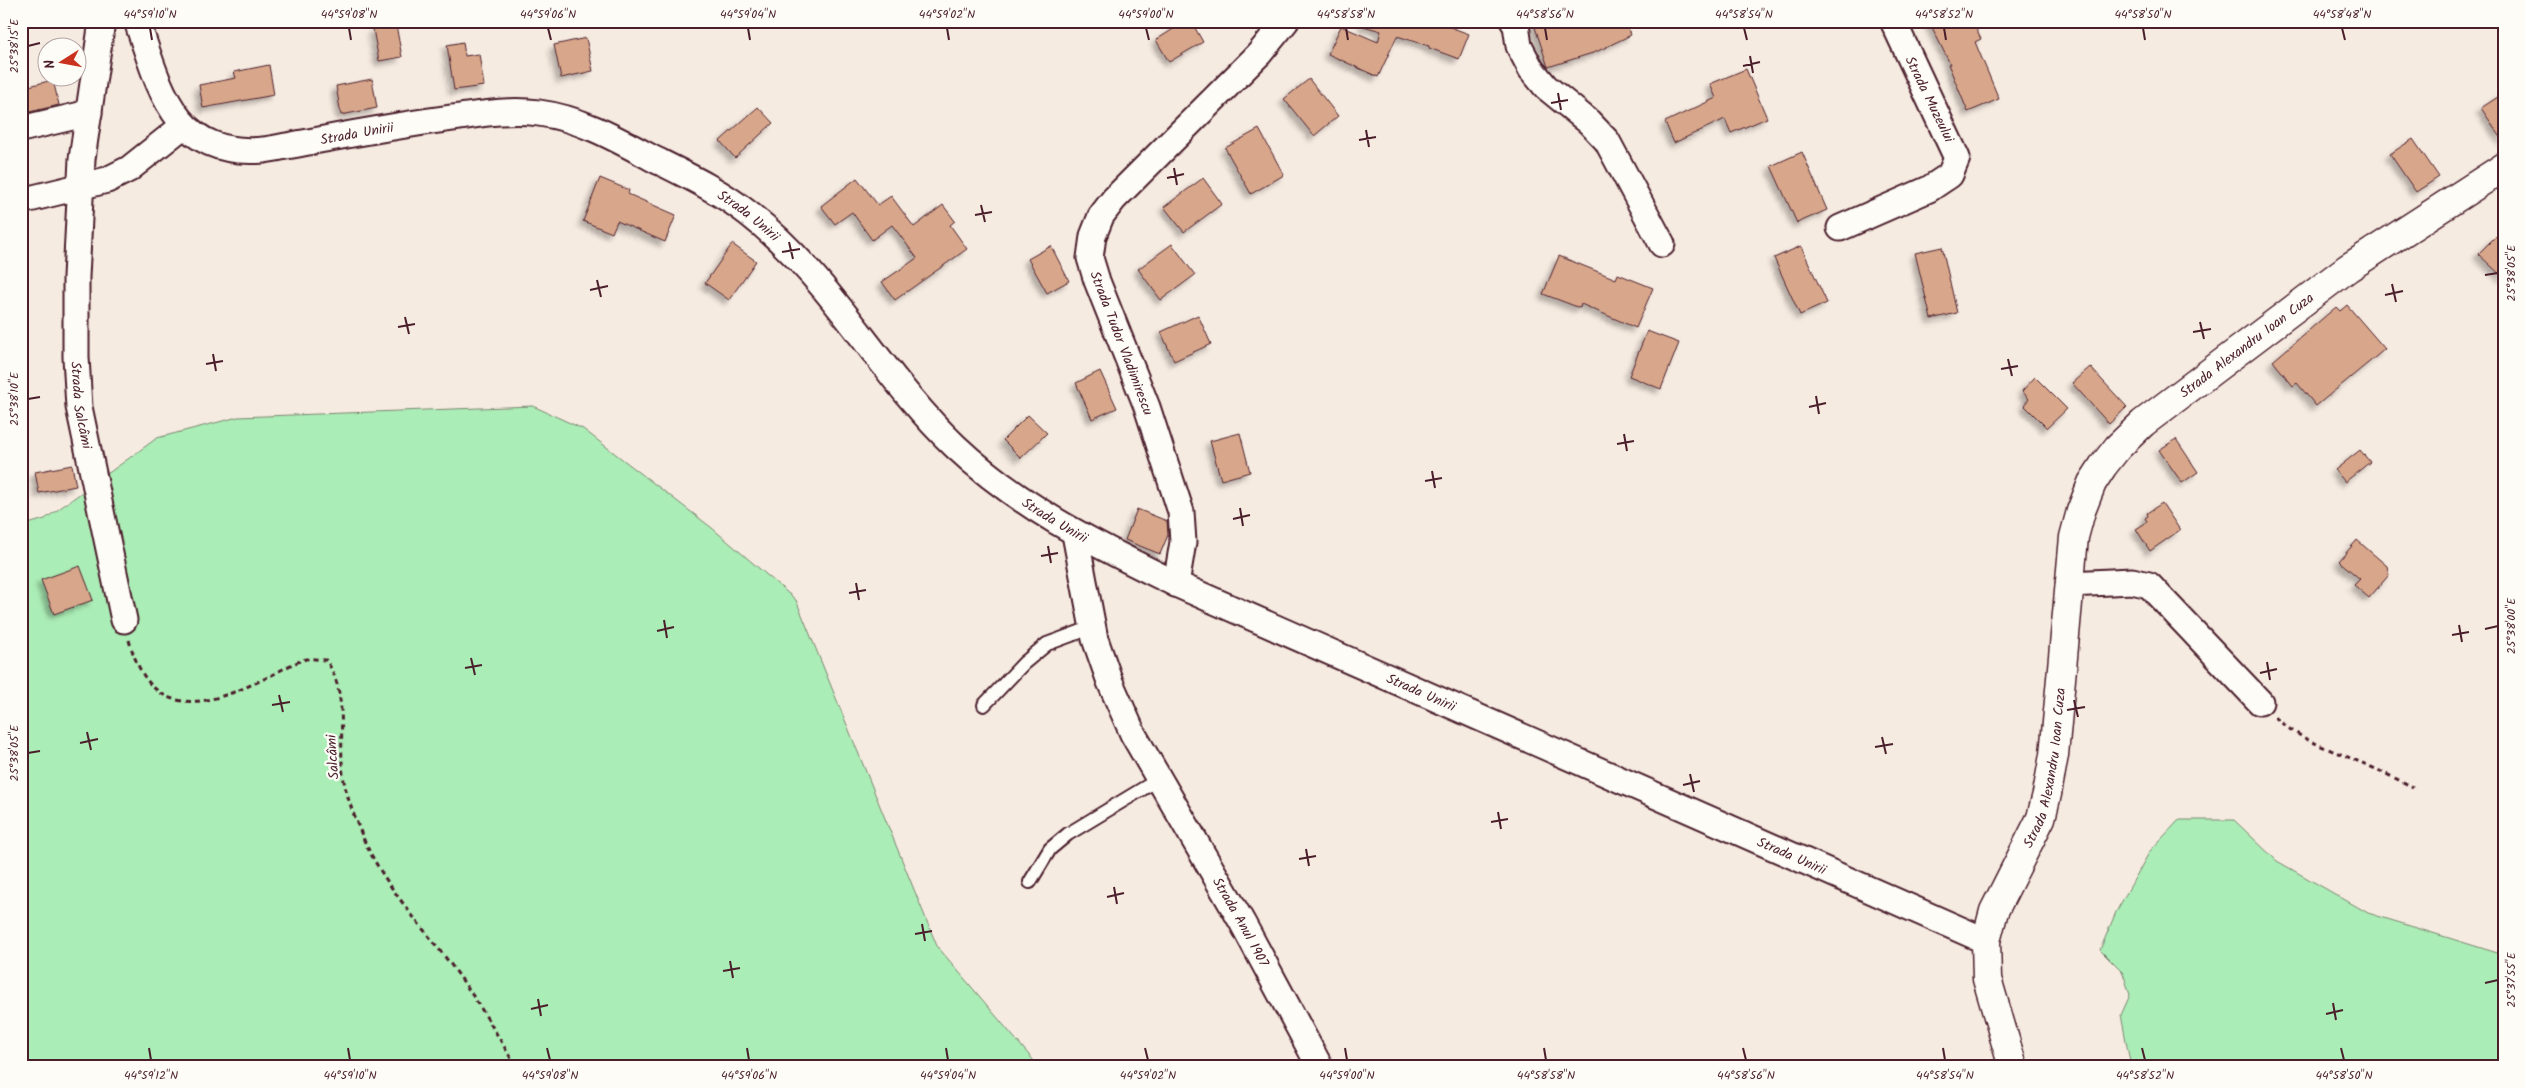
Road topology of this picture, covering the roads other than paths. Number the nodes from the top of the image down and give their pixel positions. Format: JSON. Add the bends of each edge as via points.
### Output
{"nodes":[{"id":1,"x":102,"y":21,"type":"edge"},
{"id":2,"x":137,"y":21,"type":"edge"},
{"id":3,"x":1286,"y":21,"type":"edge"},
{"id":4,"x":1513,"y":21,"type":"edge"},
{"id":5,"x":1893,"y":21,"type":"edge"},
{"id":6,"x":89,"y":113,"type":"junction"},
{"id":7,"x":183,"y":126,"type":"junction"},
{"id":8,"x":21,"y":129,"type":"edge"},
{"id":9,"x":2504,"y":167,"type":"edge"},
{"id":10,"x":81,"y":188,"type":"junction"},
{"id":11,"x":21,"y":201,"type":"edge"},
{"id":12,"x":1840,"y":228,"type":"dead end"},
{"id":13,"x":1662,"y":244,"type":"dead end"},
{"id":14,"x":1075,"y":534,"type":"junction"},
{"id":15,"x":1176,"y":584,"type":"junction"},
{"id":16,"x":2069,"y":584,"type":"junction"},
{"id":17,"x":124,"y":620,"type":"road end"},
{"id":18,"x":1093,"y":627,"type":"junction"},
{"id":19,"x":2260,"y":702,"type":"road end"},
{"id":20,"x":984,"y":704,"type":"dead end"},
{"id":21,"x":1159,"y":779,"type":"junction"},
{"id":22,"x":1030,"y":882,"type":"dead end"},
{"id":23,"x":1986,"y":941,"type":"junction"},
{"id":24,"x":1320,"y":1067,"type":"edge"},
{"id":25,"x":2013,"y":1067,"type":"edge"}],
"edges":[{"from":1,"to":6,"type":"street","name":"Strada Salcâmi"},
{"from":2,"to":7,"type":"street","name":"Strada Unirii","via":[[159,89]]},
{"from":3,"to":15,"type":"street","name":"Strada Tudor Vladimirescu","via":[[1259,54],[1114,198],[1101,216],[1093,236],[1090,258],[1097,282],[1147,407],[1181,512],[1183,542]]},
{"from":4,"to":13,"type":"street","via":[[1519,46],[1531,70],[1607,141]]},
{"from":5,"to":12,"type":"street","name":"Strada Muzeului","via":[[1957,158],[1950,175],[1929,189]]},
{"from":6,"to":8,"type":"street"},
{"from":6,"to":10,"type":"street","name":"Strada Salcâmi"},
{"from":7,"to":10,"type":"street","via":[[130,169]]},
{"from":7,"to":14,"type":"street","name":"Strada Unirii","via":[[219,148],[242,152],[504,111],[539,113],[595,128],[720,192],[751,215],[783,243],[817,280],[922,412],[955,445],[991,478]]},
{"from":9,"to":16,"type":"main road","name":"Strada Alexandru Ioan Cuza","via":[[2348,268],[2143,423],[2118,447],[2092,483],[2074,537]]},
{"from":10,"to":11,"type":"street"},
{"from":10,"to":17,"type":"street","name":"Strada Salcâmi","via":[[76,339],[78,407]]},
{"from":14,"to":15,"type":"street","name":"Strada Unirii"},
{"from":14,"to":18,"type":"street","name":"Strada Anul 1907"},
{"from":15,"to":23,"type":"street","name":"Strada Unirii"},
{"from":16,"to":19,"type":"street","via":[[2132,581],[2149,585]]},
{"from":16,"to":23,"type":"main road","name":"Strada Alexandru Ioan Cuza","via":[[2054,755],[2047,794],[2041,818],[1994,912]]},
{"from":18,"to":20,"type":"lane","via":[[1047,644]]},
{"from":18,"to":21,"type":"street","name":"Strada Anul 1907","via":[[1110,682],[1133,734]]},
{"from":21,"to":22,"type":"lane","via":[[1068,834],[1050,849]]},
{"from":21,"to":24,"type":"street","name":"Strada Anul 1907","via":[[1242,922]]},
{"from":23,"to":25,"type":"main road","via":[[1987,979]]}]}
